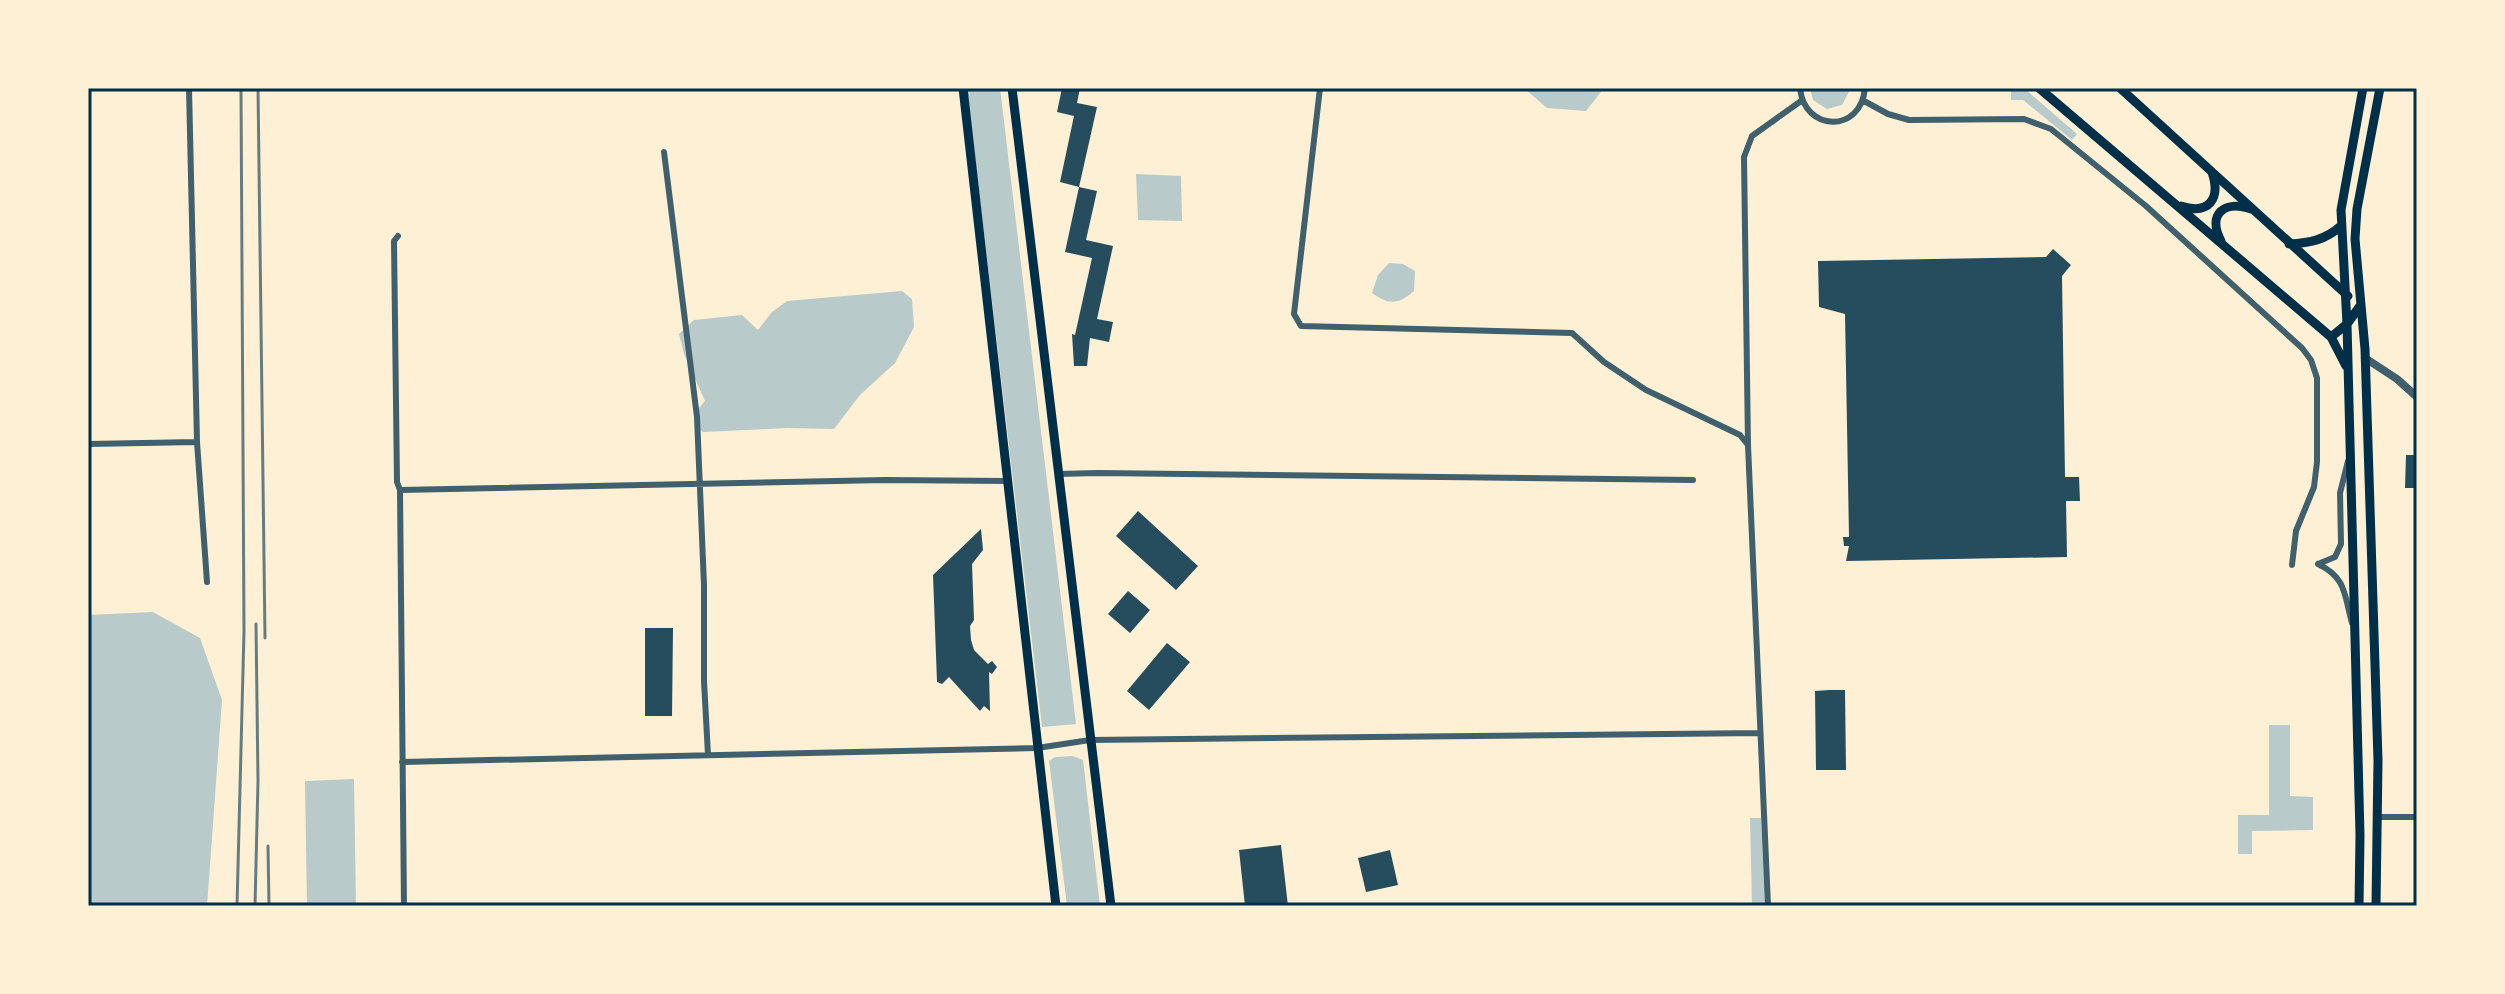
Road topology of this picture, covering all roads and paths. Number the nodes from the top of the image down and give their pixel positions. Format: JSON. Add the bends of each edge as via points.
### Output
{"nodes":[{"id":1,"x":189,"y":88,"type":"edge"},
{"id":2,"x":963,"y":88,"type":"edge"},
{"id":3,"x":1012,"y":88,"type":"edge"},
{"id":4,"x":1320,"y":88,"type":"edge"},
{"id":5,"x":1800,"y":88,"type":"edge"},
{"id":6,"x":1865,"y":88,"type":"edge"},
{"id":7,"x":2039,"y":88,"type":"edge"},
{"id":8,"x":2120,"y":88,"type":"edge"},
{"id":9,"x":2363,"y":88,"type":"edge"},
{"id":10,"x":2380,"y":88,"type":"edge"},
{"id":11,"x":1801,"y":101,"type":"junction"},
{"id":12,"x":1864,"y":101,"type":"junction"},
{"id":13,"x":664,"y":152,"type":"dead end"},
{"id":14,"x":2212,"y":172,"type":"junction"},
{"id":15,"x":2177,"y":205,"type":"junction"},
{"id":16,"x":2254,"y":210,"type":"junction"},
{"id":17,"x":2341,"y":226,"type":"junction"},
{"id":18,"x":398,"y":236,"type":"dead end"},
{"id":19,"x":2289,"y":244,"type":"junction"},
{"id":20,"x":2223,"y":245,"type":"junction"},
{"id":21,"x":2346,"y":294,"type":"junction"},
{"id":22,"x":2360,"y":306,"type":"junction"},
{"id":23,"x":2347,"y":324,"type":"junction"},
{"id":24,"x":2331,"y":337,"type":"junction"},
{"id":25,"x":2365,"y":358,"type":"junction"},
{"id":26,"x":2348,"y":369,"type":"junction"},
{"id":27,"x":2417,"y":397,"type":"edge"},
{"id":28,"x":197,"y":442,"type":"junction"},
{"id":29,"x":88,"y":444,"type":"edge"},
{"id":30,"x":1748,"y":445,"type":"junction"},
{"id":31,"x":2350,"y":456,"type":"junction"},
{"id":32,"x":1058,"y":474,"type":"junction"},
{"id":33,"x":1693,"y":480,"type":"dead end"},
{"id":34,"x":1008,"y":481,"type":"junction"},
{"id":35,"x":700,"y":484,"type":"junction"},
{"id":36,"x":400,"y":490,"type":"junction"},
{"id":37,"x":2292,"y":565,"type":"dead end"},
{"id":38,"x":207,"y":582,"type":"dead end"},
{"id":39,"x":2354,"y":631,"type":"junction"},
{"id":40,"x":1760,"y":733,"type":"junction"},
{"id":41,"x":1090,"y":740,"type":"junction"},
{"id":42,"x":1037,"y":748,"type":"junction"},
{"id":43,"x":708,"y":755,"type":"junction"},
{"id":44,"x":402,"y":762,"type":"junction"},
{"id":45,"x":2378,"y":817,"type":"junction"},
{"id":46,"x":2417,"y":817,"type":"edge"},
{"id":47,"x":2359,"y":818,"type":"junction"},
{"id":48,"x":404,"y":906,"type":"edge"},
{"id":49,"x":1056,"y":906,"type":"edge"},
{"id":50,"x":1111,"y":906,"type":"edge"},
{"id":51,"x":1768,"y":906,"type":"edge"},
{"id":52,"x":2359,"y":906,"type":"edge"},
{"id":53,"x":2376,"y":906,"type":"edge"}],
"edges":[{"from":1,"to":28,"type":"street"},
{"from":2,"to":34,"type":"main road"},
{"from":3,"to":32,"type":"main road"},
{"from":4,"to":30,"type":"street","via":[[1294,314],[1301,326],[1572,333],[1646,390],[1740,435]]},
{"from":5,"to":11,"type":"street"},
{"from":6,"to":12,"type":"street"},
{"from":7,"to":15,"type":"main road"},
{"from":8,"to":14,"type":"main road"},
{"from":9,"to":17,"type":"main road"},
{"from":10,"to":22,"type":"main road","via":[[2355,227]]},
{"from":11,"to":12,"type":"street","via":[[1819,119],[1834,122],[1847,119]]},
{"from":11,"to":30,"type":"street","via":[[1752,136],[1744,157]]},
{"from":12,"to":37,"type":"street","via":[[1909,120],[2024,119],[2051,129],[2146,206],[2302,348],[2317,378],[2317,462],[2314,487],[2296,531]]},
{"from":13,"to":35,"type":"street","via":[[697,417]]},
{"from":14,"to":15,"type":"main road","via":[[2215,189],[2209,205]]},
{"from":14,"to":16,"type":"main road"},
{"from":15,"to":20,"type":"main road"},
{"from":16,"to":19,"type":"main road"},
{"from":16,"to":20,"type":"main road","via":[[2237,204],[2219,212],[2217,234]]},
{"from":17,"to":19,"type":"main road","via":[[2319,241]]},
{"from":17,"to":21,"type":"main road"},
{"from":18,"to":36,"type":"street","via":[[394,241]]},
{"from":19,"to":21,"type":"main road"},
{"from":20,"to":24,"type":"main road"},
{"from":21,"to":22,"type":"main road"},
{"from":21,"to":23,"type":"main road"},
{"from":22,"to":23,"type":"main road"},
{"from":22,"to":25,"type":"main road"},
{"from":23,"to":24,"type":"main road"},
{"from":23,"to":26,"type":"main road"},
{"from":24,"to":26,"type":"main road"},
{"from":25,"to":27,"type":"street"},
{"from":25,"to":45,"type":"main road"},
{"from":26,"to":31,"type":"main road"},
{"from":28,"to":29,"type":"street"},
{"from":28,"to":38,"type":"street"},
{"from":30,"to":40,"type":"street"},
{"from":31,"to":39,"type":"main road"},
{"from":31,"to":39,"type":"street","via":[[2340,493],[2341,544],[2335,557],[2318,564],[2340,579]]},
{"from":32,"to":33,"type":"street"},
{"from":32,"to":41,"type":"main road"},
{"from":34,"to":35,"type":"street"},
{"from":34,"to":42,"type":"main road"},
{"from":35,"to":36,"type":"street"},
{"from":35,"to":43,"type":"street"},
{"from":36,"to":44,"type":"street"},
{"from":39,"to":47,"type":"main road"},
{"from":40,"to":41,"type":"street"},
{"from":40,"to":51,"type":"street"},
{"from":41,"to":42,"type":"street"},
{"from":41,"to":50,"type":"main road"},
{"from":42,"to":43,"type":"street"},
{"from":42,"to":49,"type":"main road"},
{"from":43,"to":44,"type":"street"},
{"from":44,"to":48,"type":"street"},
{"from":45,"to":46,"type":"street"},
{"from":45,"to":47,"type":"main road"},
{"from":45,"to":53,"type":"main road"},
{"from":47,"to":52,"type":"main road"}]}
